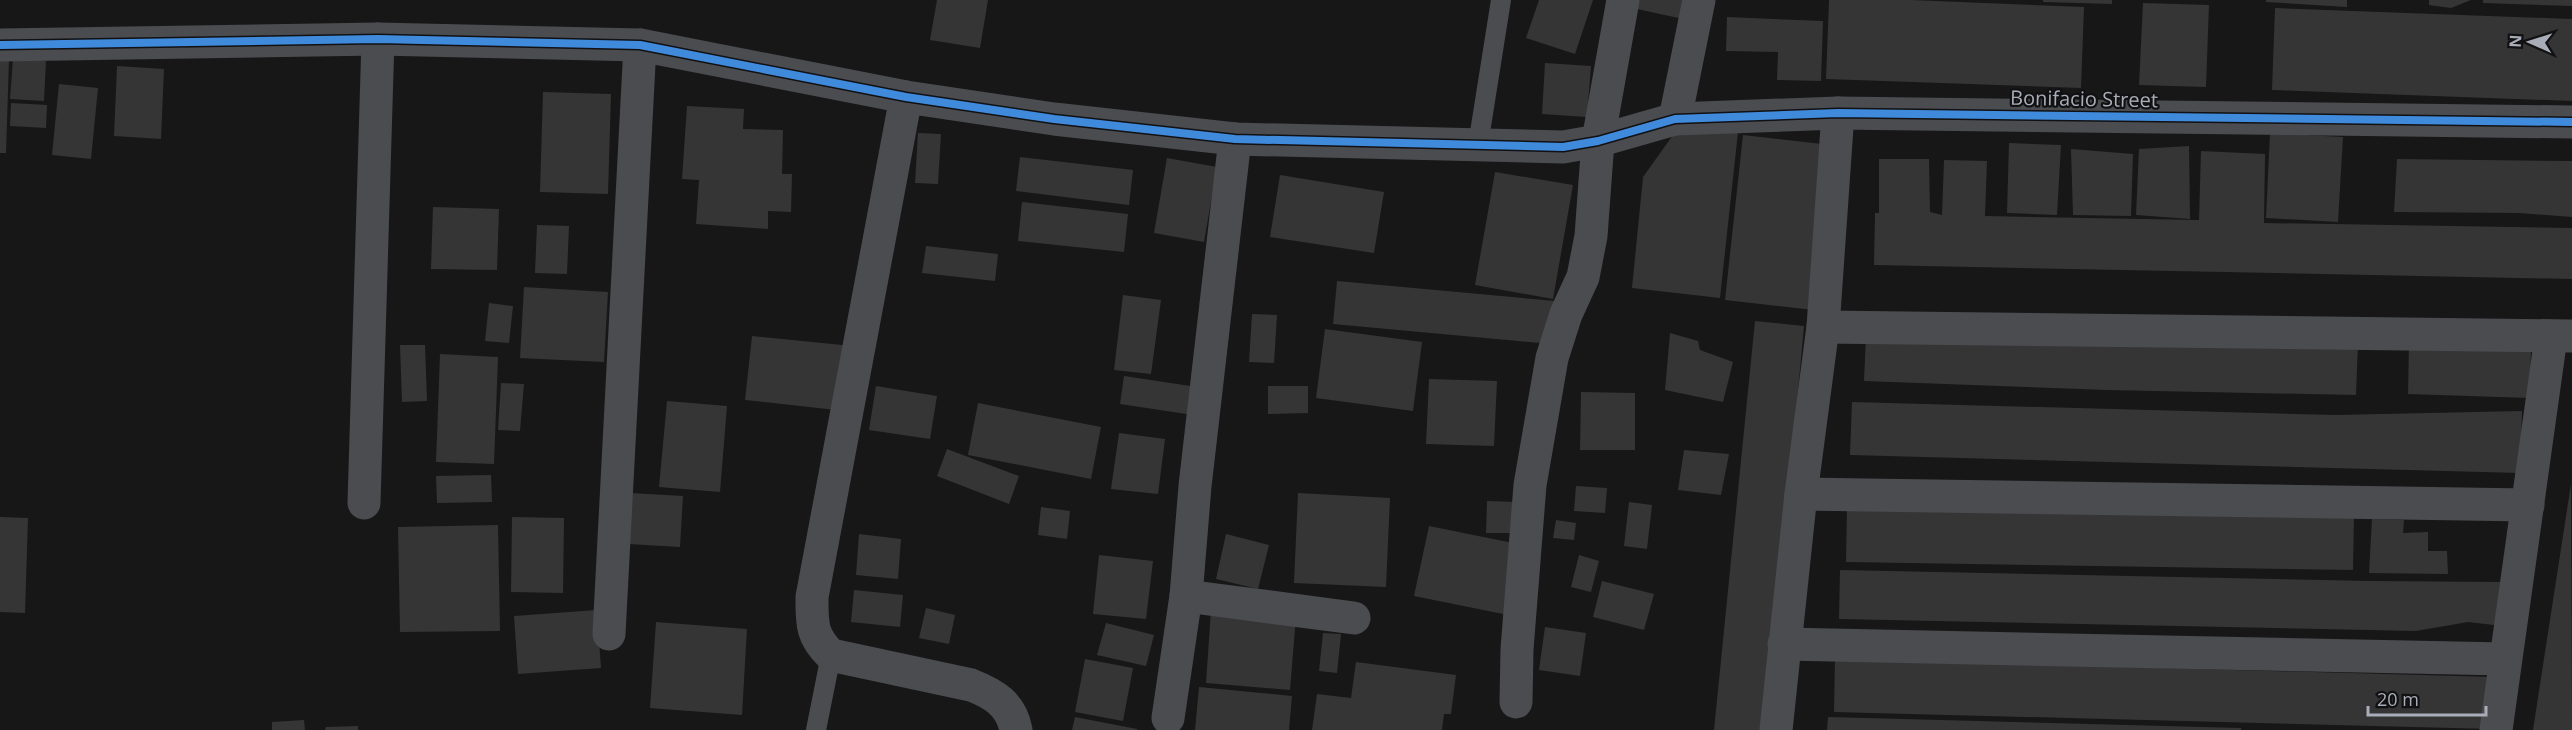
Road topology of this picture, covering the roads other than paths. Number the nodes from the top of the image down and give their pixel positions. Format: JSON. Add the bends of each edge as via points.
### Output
{"nodes":[{"id":1,"x":1501,"y":0,"type":"edge"},
{"id":2,"x":1623,"y":0,"type":"edge"},
{"id":3,"x":1700,"y":0,"type":"edge"},
{"id":4,"x":378,"y":39,"type":"junction"},
{"id":5,"x":0,"y":45,"type":"edge"},
{"id":6,"x":640,"y":45,"type":"junction"},
{"id":7,"x":906,"y":97,"type":"junction"},
{"id":8,"x":1838,"y":113,"type":"junction"},
{"id":9,"x":1675,"y":119,"type":"junction"},
{"id":10,"x":2572,"y":122,"type":"edge"},
{"id":11,"x":1235,"y":139,"type":"junction"},
{"id":12,"x":1598,"y":141,"type":"junction"},
{"id":13,"x":1478,"y":145,"type":"junction"},
{"id":14,"x":1823,"y":327,"type":"junction"},
{"id":15,"x":2562,"y":337,"type":"edge"},
{"id":16,"x":1801,"y":494,"type":"junction"},
{"id":17,"x":364,"y":502,"type":"dead end"},
{"id":18,"x":2528,"y":505,"type":"junction"},
{"id":19,"x":1186,"y":596,"type":"junction"},
{"id":20,"x":1354,"y":618,"type":"dead end"},
{"id":21,"x":609,"y":634,"type":"dead end"},
{"id":22,"x":1784,"y":644,"type":"junction"},
{"id":23,"x":831,"y":655,"type":"junction"},
{"id":24,"x":2505,"y":658,"type":"junction"},
{"id":25,"x":1516,"y":702,"type":"dead end"},
{"id":26,"x":1168,"y":718,"type":"dead end"},
{"id":27,"x":816,"y":730,"type":"edge"},
{"id":28,"x":1016,"y":730,"type":"edge"},
{"id":29,"x":1776,"y":730,"type":"edge"},
{"id":30,"x":2496,"y":730,"type":"edge"}],
"edges":[{"from":1,"to":13,"type":"lane"},
{"from":2,"to":12,"type":"street"},
{"from":3,"to":9,"type":"street"},
{"from":4,"to":5,"type":"street","name":"Bonifacio Street"},
{"from":4,"to":6,"type":"street","name":"Bonifacio Street"},
{"from":4,"to":17,"type":"street"},
{"from":6,"to":7,"type":"street","name":"Bonifacio Street"},
{"from":6,"to":21,"type":"street"},
{"from":7,"to":11,"type":"street","name":"Bonifacio Street","via":[[1054,119]]},
{"from":7,"to":23,"type":"street","via":[[812,597],[812,624],[819,643]]},
{"from":8,"to":9,"type":"street","name":"Bonifacio Street"},
{"from":8,"to":10,"type":"street","name":"Bonifacio Street"},
{"from":8,"to":14,"type":"street"},
{"from":9,"to":12,"type":"street","name":"Bonifacio Street"},
{"from":11,"to":13,"type":"street","name":"Bonifacio Street"},
{"from":11,"to":19,"type":"street"},
{"from":12,"to":13,"type":"street","name":"Bonifacio Street","via":[[1563,147]]},
{"from":12,"to":25,"type":"street","via":[[1585,267],[1552,358],[1530,485]]},
{"from":14,"to":15,"type":"street"},
{"from":14,"to":16,"type":"street"},
{"from":15,"to":18,"type":"street"},
{"from":16,"to":18,"type":"street"},
{"from":16,"to":22,"type":"street"},
{"from":18,"to":24,"type":"street"},
{"from":19,"to":20,"type":"street"},
{"from":19,"to":26,"type":"street"},
{"from":22,"to":24,"type":"street"},
{"from":22,"to":29,"type":"street"},
{"from":23,"to":27,"type":"lane"},
{"from":23,"to":28,"type":"street","via":[[990,692],[1007,705]]},
{"from":24,"to":30,"type":"street"}]}
